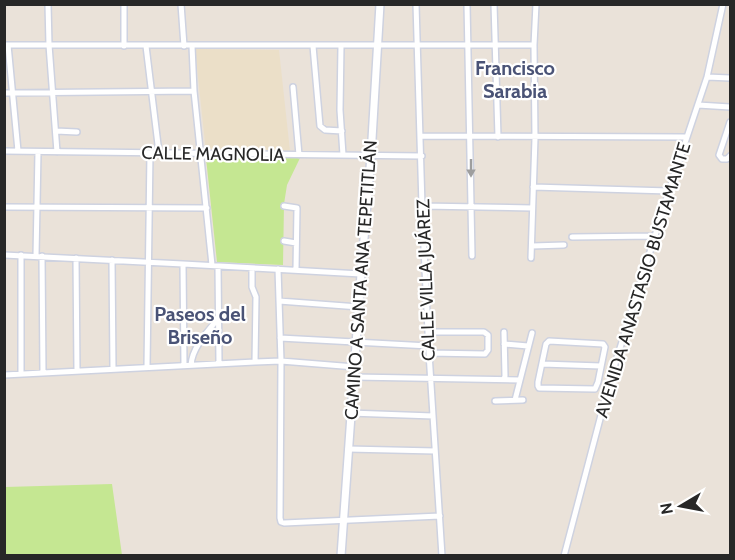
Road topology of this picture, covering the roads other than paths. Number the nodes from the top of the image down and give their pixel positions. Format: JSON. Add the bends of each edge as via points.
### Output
{"nodes":[{"id":1,"x":48,"y":4,"type":"edge"},
{"id":2,"x":124,"y":4,"type":"edge"},
{"id":3,"x":181,"y":4,"type":"edge"},
{"id":4,"x":381,"y":4,"type":"edge"},
{"id":5,"x":416,"y":4,"type":"edge"},
{"id":6,"x":467,"y":4,"type":"edge"},
{"id":7,"x":494,"y":4,"type":"edge"},
{"id":8,"x":536,"y":4,"type":"edge"},
{"id":9,"x":723,"y":4,"type":"edge"},
{"id":10,"x":6,"y":45,"type":"edge"},
{"id":11,"x":49,"y":45,"type":"junction"},
{"id":12,"x":468,"y":45,"type":"junction"},
{"id":13,"x":496,"y":45,"type":"junction"},
{"id":14,"x":534,"y":45,"type":"junction"},
{"id":15,"x":124,"y":46,"type":"junction"},
{"id":16,"x":146,"y":46,"type":"junction"},
{"id":17,"x":184,"y":46,"type":"junction"},
{"id":18,"x":192,"y":46,"type":"junction"},
{"id":19,"x":313,"y":46,"type":"junction"},
{"id":20,"x":341,"y":46,"type":"junction"},
{"id":21,"x":378,"y":46,"type":"junction"},
{"id":22,"x":418,"y":46,"type":"junction"},
{"id":23,"x":707,"y":77,"type":"junction"},
{"id":24,"x":730,"y":78,"type":"edge"},
{"id":25,"x":293,"y":87,"type":"dead end"},
{"id":26,"x":152,"y":91,"type":"junction"},
{"id":27,"x":194,"y":91,"type":"junction"},
{"id":28,"x":53,"y":92,"type":"junction"},
{"id":29,"x":4,"y":93,"type":"edge"},
{"id":30,"x":13,"y":93,"type":"junction"},
{"id":31,"x":698,"y":105,"type":"junction"},
{"id":32,"x":730,"y":106,"type":"edge"},
{"id":33,"x":730,"y":123,"type":"edge"},
{"id":34,"x":56,"y":131,"type":"junction"},
{"id":35,"x":342,"y":131,"type":"junction"},
{"id":36,"x":77,"y":132,"type":"dead end"},
{"id":37,"x":728,"y":135,"type":"edge"},
{"id":38,"x":421,"y":136,"type":"junction"},
{"id":39,"x":470,"y":137,"type":"junction"},
{"id":40,"x":498,"y":137,"type":"junction"},
{"id":41,"x":687,"y":137,"type":"junction"},
{"id":42,"x":535,"y":138,"type":"junction"},
{"id":43,"x":4,"y":151,"type":"edge"},
{"id":44,"x":18,"y":151,"type":"junction"},
{"id":45,"x":38,"y":152,"type":"junction"},
{"id":46,"x":57,"y":152,"type":"junction"},
{"id":47,"x":150,"y":153,"type":"junction"},
{"id":48,"x":159,"y":153,"type":"junction"},
{"id":49,"x":201,"y":154,"type":"junction"},
{"id":50,"x":299,"y":155,"type":"junction"},
{"id":51,"x":343,"y":155,"type":"junction"},
{"id":52,"x":371,"y":156,"type":"junction"},
{"id":53,"x":422,"y":156,"type":"junction"},
{"id":54,"x":730,"y":156,"type":"edge"},
{"id":55,"x":533,"y":187,"type":"junction"},
{"id":56,"x":669,"y":191,"type":"junction"},
{"id":57,"x":285,"y":206,"type":"dead end"},
{"id":58,"x":422,"y":206,"type":"junction"},
{"id":59,"x":471,"y":206,"type":"junction"},
{"id":60,"x":4,"y":207,"type":"edge"},
{"id":61,"x":37,"y":207,"type":"junction"},
{"id":62,"x":150,"y":208,"type":"junction"},
{"id":63,"x":207,"y":208,"type":"junction"},
{"id":64,"x":532,"y":208,"type":"junction"},
{"id":65,"x":655,"y":236,"type":"junction"},
{"id":66,"x":572,"y":237,"type":"dead end"},
{"id":67,"x":284,"y":241,"type":"dead end"},
{"id":68,"x":297,"y":243,"type":"junction"},
{"id":69,"x":564,"y":245,"type":"dead end"},
{"id":70,"x":532,"y":246,"type":"junction"},
{"id":71,"x":4,"y":255,"type":"edge"},
{"id":72,"x":21,"y":255,"type":"junction"},
{"id":73,"x":39,"y":256,"type":"junction"},
{"id":74,"x":472,"y":256,"type":"dead end"},
{"id":75,"x":76,"y":258,"type":"junction"},
{"id":76,"x":531,"y":258,"type":"dead end"},
{"id":77,"x":112,"y":260,"type":"junction"},
{"id":78,"x":148,"y":262,"type":"junction"},
{"id":79,"x":183,"y":264,"type":"junction"},
{"id":80,"x":215,"y":266,"type":"junction"},
{"id":81,"x":252,"y":268,"type":"junction"},
{"id":82,"x":278,"y":269,"type":"junction"},
{"id":83,"x":296,"y":270,"type":"junction"},
{"id":84,"x":361,"y":274,"type":"junction"},
{"id":85,"x":279,"y":301,"type":"junction"},
{"id":86,"x":359,"y":307,"type":"junction"},
{"id":87,"x":218,"y":319,"type":"junction"},
{"id":88,"x":428,"y":332,"type":"junction"},
{"id":89,"x":504,"y":332,"type":"dead end"},
{"id":90,"x":532,"y":333,"type":"dead end"},
{"id":91,"x":280,"y":338,"type":"junction"},
{"id":92,"x":356,"y":343,"type":"junction"},
{"id":93,"x":504,"y":344,"type":"junction"},
{"id":94,"x":528,"y":345,"type":"junction"},
{"id":95,"x":429,"y":346,"type":"junction"},
{"id":96,"x":429,"y":353,"type":"junction"},
{"id":97,"x":281,"y":361,"type":"junction"},
{"id":98,"x":255,"y":362,"type":"junction"},
{"id":99,"x":219,"y":363,"type":"junction"},
{"id":100,"x":542,"y":364,"type":"junction"},
{"id":101,"x":184,"y":365,"type":"junction"},
{"id":102,"x":191,"y":365,"type":"junction"},
{"id":103,"x":601,"y":366,"type":"junction"},
{"id":104,"x":147,"y":367,"type":"junction"},
{"id":105,"x":355,"y":367,"type":"junction"},
{"id":106,"x":113,"y":369,"type":"junction"},
{"id":107,"x":77,"y":371,"type":"junction"},
{"id":108,"x":43,"y":373,"type":"junction"},
{"id":109,"x":21,"y":374,"type":"junction"},
{"id":110,"x":4,"y":375,"type":"edge"},
{"id":111,"x":600,"y":375,"type":"junction"},
{"id":112,"x":354,"y":377,"type":"junction"},
{"id":113,"x":430,"y":377,"type":"junction"},
{"id":114,"x":611,"y":377,"type":"junction"},
{"id":115,"x":504,"y":379,"type":"junction"},
{"id":116,"x":519,"y":380,"type":"junction"},
{"id":117,"x":598,"y":382,"type":"junction"},
{"id":118,"x":609,"y":385,"type":"junction"},
{"id":119,"x":514,"y":400,"type":"junction"},
{"id":120,"x":523,"y":400,"type":"dead end"},
{"id":121,"x":495,"y":401,"type":"dead end"},
{"id":122,"x":350,"y":413,"type":"junction"},
{"id":123,"x":433,"y":416,"type":"junction"},
{"id":124,"x":348,"y":449,"type":"junction"},
{"id":125,"x":435,"y":451,"type":"junction"},
{"id":126,"x":440,"y":516,"type":"junction"},
{"id":127,"x":344,"y":520,"type":"junction"},
{"id":128,"x":342,"y":555,"type":"edge"},
{"id":129,"x":442,"y":555,"type":"edge"},
{"id":130,"x":564,"y":555,"type":"edge"}],
"edges":[{"from":1,"to":11,"type":"street"},
{"from":2,"to":15,"type":"street"},
{"from":3,"to":17,"type":"street"},
{"from":4,"to":21,"type":"street","name":"CAMINO A SANTA ANA TEPETITLÁN"},
{"from":5,"to":22,"type":"street","name":"CALLE VILLA JUÁREZ"},
{"from":6,"to":12,"type":"street"},
{"from":7,"to":13,"type":"street"},
{"from":8,"to":14,"type":"street"},
{"from":9,"to":23,"type":"street","name":"AVENIDA ANASTASIO BUSTAMANTE"},
{"from":10,"to":11,"type":"street"},
{"from":10,"to":30,"type":"street"},
{"from":11,"to":15,"type":"street"},
{"from":11,"to":28,"type":"street"},
{"from":12,"to":13,"type":"street"},
{"from":12,"to":22,"type":"street"},
{"from":12,"to":39,"type":"street"},
{"from":13,"to":14,"type":"street"},
{"from":13,"to":40,"type":"street"},
{"from":14,"to":42,"type":"street"},
{"from":15,"to":16,"type":"street"},
{"from":16,"to":17,"type":"street"},
{"from":16,"to":26,"type":"street"},
{"from":17,"to":18,"type":"street"},
{"from":18,"to":19,"type":"street"},
{"from":18,"to":27,"type":"street"},
{"from":19,"to":20,"type":"street"},
{"from":19,"to":35,"type":"street","via":[[321,126],[324,130]]},
{"from":20,"to":21,"type":"street"},
{"from":20,"to":35,"type":"street"},
{"from":21,"to":22,"type":"street"},
{"from":21,"to":52,"type":"street","name":"CAMINO A SANTA ANA TEPETITLÁN"},
{"from":22,"to":38,"type":"street","name":"CALLE VILLA JUÁREZ"},
{"from":23,"to":24,"type":"street"},
{"from":23,"to":31,"type":"street","name":"AVENIDA ANASTASIO BUSTAMANTE"},
{"from":25,"to":50,"type":"street"},
{"from":26,"to":27,"type":"street"},
{"from":26,"to":28,"type":"street"},
{"from":26,"to":48,"type":"street"},
{"from":27,"to":49,"type":"street"},
{"from":28,"to":30,"type":"street"},
{"from":28,"to":34,"type":"street"},
{"from":29,"to":30,"type":"street"},
{"from":30,"to":44,"type":"street"},
{"from":31,"to":32,"type":"street"},
{"from":31,"to":41,"type":"street","name":"AVENIDA ANASTASIO BUSTAMANTE"},
{"from":33,"to":37,"type":"street"},
{"from":34,"to":36,"type":"street"},
{"from":34,"to":46,"type":"street"},
{"from":35,"to":51,"type":"street"},
{"from":37,"to":54,"type":"street","via":[[719,155],[722,159]]},
{"from":38,"to":39,"type":"street"},
{"from":38,"to":53,"type":"street","name":"CALLE VILLA JUÁREZ"},
{"from":39,"to":40,"type":"street"},
{"from":39,"to":59,"type":"street","one_way":true},
{"from":40,"to":42,"type":"street"},
{"from":41,"to":42,"type":"street"},
{"from":41,"to":56,"type":"street","name":"AVENIDA ANASTASIO BUSTAMANTE"},
{"from":42,"to":55,"type":"street"},
{"from":43,"to":44,"type":"street","name":"CALLE MAGNOLIA"},
{"from":44,"to":45,"type":"street","name":"CALLE MAGNOLIA"},
{"from":45,"to":46,"type":"street","name":"CALLE MAGNOLIA"},
{"from":45,"to":61,"type":"street"},
{"from":46,"to":47,"type":"street","name":"CALLE MAGNOLIA"},
{"from":47,"to":48,"type":"street","name":"CALLE MAGNOLIA"},
{"from":47,"to":62,"type":"street"},
{"from":48,"to":49,"type":"street","name":"CALLE MAGNOLIA"},
{"from":49,"to":50,"type":"street","name":"CALLE MAGNOLIA"},
{"from":49,"to":63,"type":"street"},
{"from":50,"to":51,"type":"street","name":"CALLE MAGNOLIA"},
{"from":51,"to":52,"type":"street","name":"CALLE MAGNOLIA"},
{"from":52,"to":53,"type":"street","name":"CALLE MAGNOLIA"},
{"from":52,"to":84,"type":"street","name":"CAMINO A SANTA ANA TEPETITLÁN"},
{"from":53,"to":58,"type":"street","name":"CALLE VILLA JUÁREZ"},
{"from":55,"to":56,"type":"street"},
{"from":55,"to":64,"type":"street"},
{"from":56,"to":65,"type":"street","name":"AVENIDA ANASTASIO BUSTAMANTE"},
{"from":57,"to":68,"type":"street","via":[[297,208]]},
{"from":58,"to":59,"type":"street"},
{"from":58,"to":88,"type":"street","name":"CALLE VILLA JUÁREZ"},
{"from":59,"to":64,"type":"street"},
{"from":59,"to":74,"type":"street"},
{"from":60,"to":61,"type":"street"},
{"from":61,"to":62,"type":"street"},
{"from":61,"to":73,"type":"street"},
{"from":62,"to":63,"type":"street"},
{"from":62,"to":78,"type":"street"},
{"from":63,"to":80,"type":"street"},
{"from":64,"to":70,"type":"street"},
{"from":65,"to":66,"type":"street"},
{"from":65,"to":114,"type":"street","name":"AVENIDA ANASTASIO BUSTAMANTE"},
{"from":67,"to":68,"type":"street"},
{"from":68,"to":83,"type":"street"},
{"from":69,"to":70,"type":"street"},
{"from":70,"to":76,"type":"street"},
{"from":71,"to":72,"type":"street"},
{"from":72,"to":73,"type":"street"},
{"from":72,"to":109,"type":"street"},
{"from":73,"to":75,"type":"street"},
{"from":73,"to":108,"type":"street"},
{"from":75,"to":77,"type":"street"},
{"from":75,"to":107,"type":"street"},
{"from":77,"to":78,"type":"street"},
{"from":77,"to":106,"type":"street"},
{"from":78,"to":79,"type":"street"},
{"from":78,"to":104,"type":"street"},
{"from":79,"to":80,"type":"street"},
{"from":79,"to":101,"type":"street"},
{"from":80,"to":81,"type":"street"},
{"from":80,"to":87,"type":"street"},
{"from":81,"to":82,"type":"street"},
{"from":81,"to":98,"type":"street","via":[[256,297]]},
{"from":82,"to":83,"type":"street"},
{"from":82,"to":85,"type":"street"},
{"from":83,"to":84,"type":"street"},
{"from":84,"to":86,"type":"street","name":"CAMINO A SANTA ANA TEPETITLÁN"},
{"from":85,"to":86,"type":"street"},
{"from":85,"to":91,"type":"street"},
{"from":86,"to":92,"type":"street","name":"CAMINO A SANTA ANA TEPETITLÁN"},
{"from":87,"to":99,"type":"street"},
{"from":87,"to":102,"type":"street","via":[[206,332]]},
{"from":88,"to":95,"type":"street","name":"CALLE VILLA JUÁREZ"},
{"from":88,"to":96,"type":"street","via":[[488,335],[485,354]]},
{"from":89,"to":93,"type":"street"},
{"from":90,"to":94,"type":"street"},
{"from":91,"to":92,"type":"street"},
{"from":91,"to":97,"type":"street"},
{"from":92,"to":95,"type":"street"},
{"from":92,"to":105,"type":"street","name":"CAMINO A SANTA ANA TEPETITLÁN"},
{"from":93,"to":94,"type":"street"},
{"from":93,"to":115,"type":"street"},
{"from":94,"to":116,"type":"street"},
{"from":95,"to":96,"type":"street","name":"CALLE VILLA JUÁREZ"},
{"from":96,"to":113,"type":"street","name":"CALLE VILLA JUÁREZ"},
{"from":97,"to":98,"type":"street"},
{"from":97,"to":105,"type":"street"},
{"from":97,"to":127,"type":"street","via":[[280,520]]},
{"from":98,"to":99,"type":"street"},
{"from":99,"to":102,"type":"street"},
{"from":100,"to":103,"type":"street"},
{"from":100,"to":103,"type":"street","via":[[549,341],[603,344]]},
{"from":100,"to":117,"type":"street","via":[[539,388],[592,390]]},
{"from":101,"to":102,"type":"street"},
{"from":101,"to":104,"type":"street"},
{"from":103,"to":111,"type":"street"},
{"from":104,"to":106,"type":"street"},
{"from":105,"to":112,"type":"street","name":"CAMINO A SANTA ANA TEPETITLÁN"},
{"from":106,"to":107,"type":"street"},
{"from":107,"to":108,"type":"street"},
{"from":108,"to":109,"type":"street"},
{"from":109,"to":110,"type":"street"},
{"from":111,"to":114,"type":"street"},
{"from":111,"to":117,"type":"street"},
{"from":112,"to":113,"type":"street"},
{"from":112,"to":122,"type":"street","name":"CAMINO A SANTA ANA TEPETITLÁN"},
{"from":113,"to":115,"type":"street"},
{"from":113,"to":123,"type":"street","name":"CALLE VILLA JUÁREZ"},
{"from":114,"to":118,"type":"street","name":"AVENIDA ANASTASIO BUSTAMANTE"},
{"from":115,"to":116,"type":"street"},
{"from":116,"to":119,"type":"street"},
{"from":117,"to":118,"type":"street"},
{"from":118,"to":130,"type":"street","name":"AVENIDA ANASTASIO BUSTAMANTE"},
{"from":119,"to":120,"type":"street"},
{"from":119,"to":121,"type":"street"},
{"from":122,"to":123,"type":"street"},
{"from":122,"to":124,"type":"street","name":"CAMINO A SANTA ANA TEPETITLÁN"},
{"from":123,"to":125,"type":"street","name":"CALLE VILLA JUÁREZ"},
{"from":124,"to":125,"type":"street"},
{"from":124,"to":127,"type":"street","name":"CAMINO A SANTA ANA TEPETITLÁN"},
{"from":125,"to":126,"type":"street","name":"CALLE VILLA JUÁREZ"},
{"from":126,"to":127,"type":"street"},
{"from":126,"to":129,"type":"street","name":"CALLE VILLA JUÁREZ"},
{"from":127,"to":128,"type":"street","name":"CAMINO A SANTA ANA TEPETITLÁN"}]}
